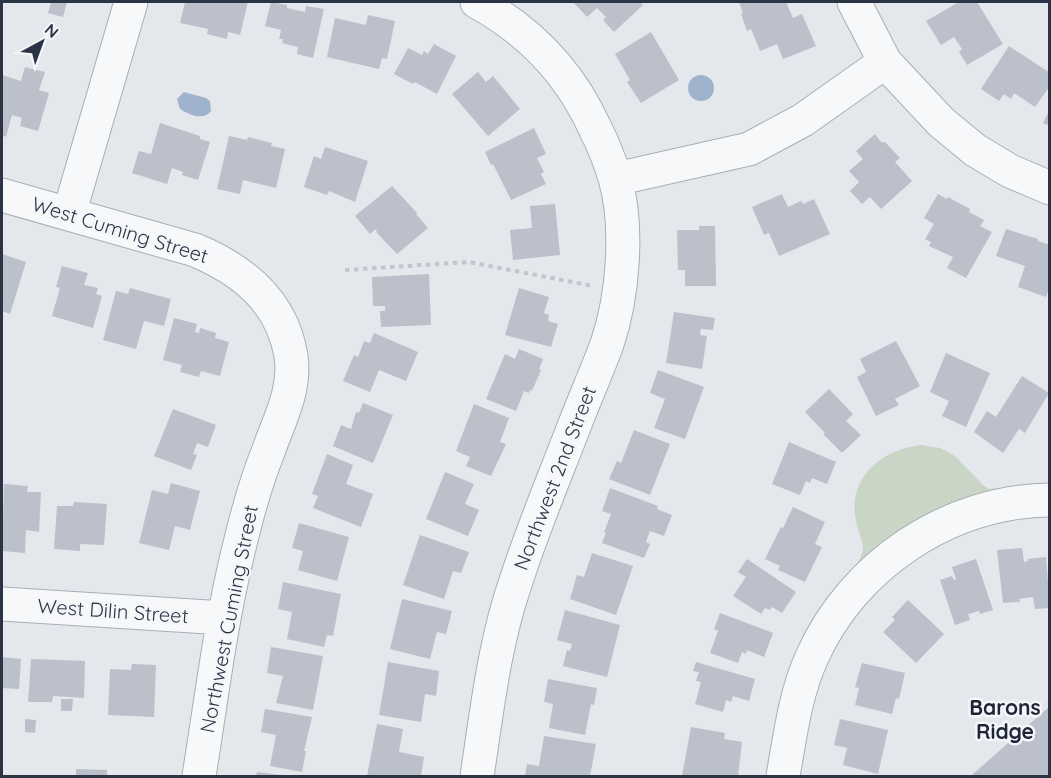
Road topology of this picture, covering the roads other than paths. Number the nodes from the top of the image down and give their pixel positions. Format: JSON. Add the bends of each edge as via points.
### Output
{"nodes":[{"id":1,"x":131,"y":2,"type":"edge"},
{"id":2,"x":477,"y":2,"type":"edge"},
{"id":3,"x":854,"y":2,"type":"edge"},
{"id":4,"x":885,"y":62,"type":"junction"},
{"id":5,"x":616,"y":179,"type":"junction"},
{"id":6,"x":1050,"y":188,"type":"edge"},
{"id":7,"x":2,"y":195,"type":"edge"},
{"id":8,"x":69,"y":214,"type":"junction"},
{"id":9,"x":262,"y":294,"type":"joint"},
{"id":10,"x":1050,"y":500,"type":"edge"},
{"id":11,"x":2,"y":604,"type":"edge"},
{"id":12,"x":224,"y":618,"type":"junction"},
{"id":13,"x":199,"y":777,"type":"edge"},
{"id":14,"x":477,"y":777,"type":"edge"},
{"id":15,"x":783,"y":777,"type":"edge"}],
"edges":[{"from":1,"to":8,"type":"street"},
{"from":2,"to":5,"type":"street","name":"Northwest 2nd Street","via":[[531,38],[561,70],[585,106]]},
{"from":3,"to":4,"type":"street"},
{"from":4,"to":5,"type":"street","via":[[803,120],[749,149]]},
{"from":4,"to":6,"type":"street","via":[[941,122],[975,150]]},
{"from":5,"to":14,"type":"street","name":"Northwest 2nd Street","via":[[622,255],[619,291],[607,343],[513,591],[495,658]]},
{"from":7,"to":8,"type":"street","name":"West Cuming Street"},
{"from":8,"to":9,"type":"street","name":"West Cuming Street","via":[[195,250],[232,267]]},
{"from":9,"to":12,"type":"street","name":"Northwest Cuming Street","via":[[286,336],[292,378],[287,405],[252,498]]},
{"from":10,"to":15,"type":"street","via":[[984,508],[950,521],[917,538],[880,565],[851,594],[812,658],[796,710]]},
{"from":11,"to":12,"type":"street","name":"West Dilin Street"},
{"from":12,"to":13,"type":"street","name":"Northwest Cuming Street"}]}
